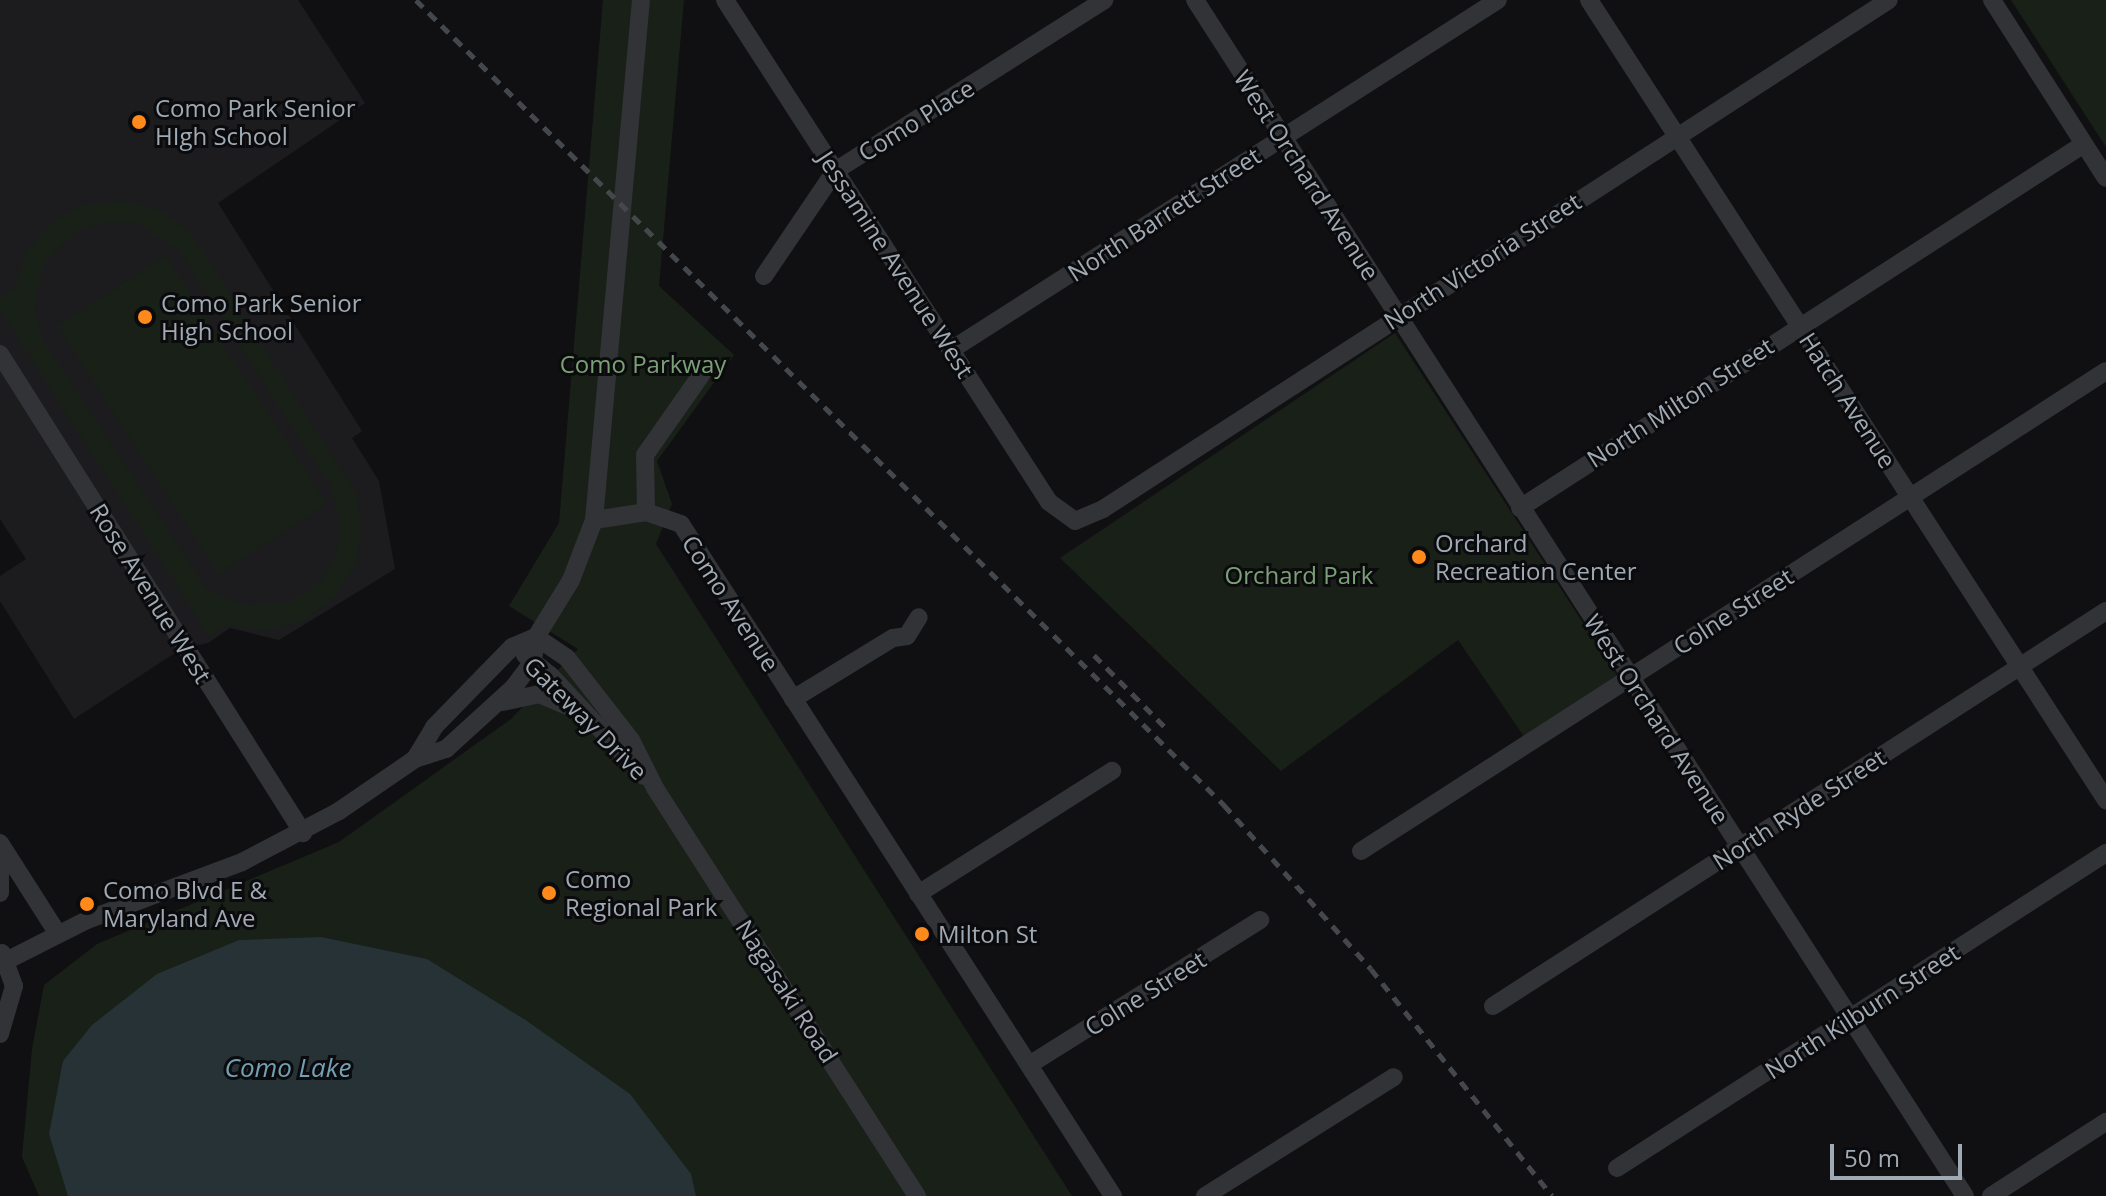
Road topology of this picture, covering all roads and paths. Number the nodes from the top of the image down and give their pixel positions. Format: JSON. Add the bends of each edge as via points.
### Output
{"nodes":[{"id":1,"x":641,"y":0,"type":"edge"},
{"id":2,"x":725,"y":0,"type":"edge"},
{"id":3,"x":1104,"y":0,"type":"edge"},
{"id":4,"x":1195,"y":0,"type":"edge"},
{"id":5,"x":1498,"y":0,"type":"edge"},
{"id":6,"x":1589,"y":0,"type":"edge"},
{"id":7,"x":1889,"y":0,"type":"edge"},
{"id":8,"x":1992,"y":0,"type":"edge"},
{"id":9,"x":1677,"y":136,"type":"junction"},
{"id":10,"x":1284,"y":138,"type":"junction"},
{"id":11,"x":2084,"y":144,"type":"junction"},
{"id":12,"x":835,"y":171,"type":"junction"},
{"id":13,"x":2106,"y":178,"type":"edge"},
{"id":14,"x":764,"y":276,"type":"dead end"},
{"id":15,"x":1398,"y":317,"type":"junction"},
{"id":16,"x":1799,"y":324,"type":"junction"},
{"id":17,"x":951,"y":350,"type":"junction"},
{"id":18,"x":0,"y":354,"type":"edge"},
{"id":19,"x":2106,"y":371,"type":"edge"},
{"id":20,"x":701,"y":375,"type":"dead end"},
{"id":21,"x":1910,"y":496,"type":"junction"},
{"id":22,"x":1520,"y":508,"type":"junction"},
{"id":23,"x":646,"y":512,"type":"junction"},
{"id":24,"x":594,"y":520,"type":"junction"},
{"id":25,"x":1075,"y":521,"type":"joint"},
{"id":26,"x":2106,"y":611,"type":"edge"},
{"id":27,"x":919,"y":617,"type":"dead end"},
{"id":28,"x":536,"y":637,"type":"junction"},
{"id":29,"x":512,"y":647,"type":"junction"},
{"id":30,"x":533,"y":661,"type":"junction"},
{"id":31,"x":2020,"y":667,"type":"junction"},
{"id":32,"x":1630,"y":677,"type":"junction"},
{"id":33,"x":793,"y":699,"type":"junction"},
{"id":34,"x":492,"y":706,"type":"junction"},
{"id":35,"x":586,"y":716,"type":"junction"},
{"id":36,"x":415,"y":759,"type":"junction"},
{"id":37,"x":1112,"y":771,"type":"dead end"},
{"id":38,"x":655,"y":788,"type":"junction"},
{"id":39,"x":2106,"y":800,"type":"edge"},
{"id":40,"x":303,"y":833,"type":"junction"},
{"id":41,"x":0,"y":843,"type":"edge"},
{"id":42,"x":1741,"y":847,"type":"junction"},
{"id":43,"x":1361,"y":851,"type":"dead end"},
{"id":44,"x":2106,"y":853,"type":"edge"},
{"id":45,"x":0,"y":857,"type":"edge"},
{"id":46,"x":0,"y":893,"type":"edge"},
{"id":47,"x":918,"y":894,"type":"junction"},
{"id":48,"x":1260,"y":920,"type":"dead end"},
{"id":49,"x":58,"y":934,"type":"junction"},
{"id":50,"x":2,"y":958,"type":"edge"},
{"id":51,"x":1493,"y":1006,"type":"dead end"},
{"id":52,"x":1851,"y":1019,"type":"junction"},
{"id":53,"x":0,"y":1034,"type":"edge"},
{"id":54,"x":1029,"y":1065,"type":"junction"},
{"id":55,"x":1394,"y":1077,"type":"dead end"},
{"id":56,"x":2106,"y":1122,"type":"edge"},
{"id":57,"x":1617,"y":1168,"type":"dead end"},
{"id":58,"x":917,"y":1196,"type":"edge"},
{"id":59,"x":1113,"y":1196,"type":"edge"},
{"id":60,"x":1205,"y":1196,"type":"edge"},
{"id":61,"x":1965,"y":1196,"type":"edge"},
{"id":62,"x":1991,"y":1196,"type":"edge"}],
"edges":[{"from":1,"to":24,"type":"street","via":[[622,260]]},
{"from":2,"to":12,"type":"street","name":"Jessamine Avenue West"},
{"from":3,"to":12,"type":"street","name":"Como Place"},
{"from":4,"to":10,"type":"street","name":"West Orchard Avenue"},
{"from":5,"to":10,"type":"street","name":"North Barrett Street"},
{"from":6,"to":9,"type":"street","name":"Hatch Avenue"},
{"from":7,"to":9,"type":"street","name":"North Victoria Street"},
{"from":8,"to":11,"type":"street"},
{"from":9,"to":15,"type":"street","name":"North Victoria Street"},
{"from":9,"to":16,"type":"street","name":"Hatch Avenue"},
{"from":10,"to":15,"type":"street","name":"West Orchard Avenue"},
{"from":10,"to":17,"type":"street","name":"North Barrett Street"},
{"from":11,"to":13,"type":"street"},
{"from":11,"to":16,"type":"street","name":"North Milton Street"},
{"from":12,"to":14,"type":"street","name":"Como Place"},
{"from":12,"to":17,"type":"street","name":"Jessamine Avenue West"},
{"from":15,"to":22,"type":"street","name":"West Orchard Avenue"},
{"from":15,"to":25,"type":"street","name":"North Victoria Street","via":[[1103,509]]},
{"from":16,"to":21,"type":"street","name":"Hatch Avenue"},
{"from":16,"to":22,"type":"street","name":"North Milton Street"},
{"from":17,"to":25,"type":"street","name":"Jessamine Avenue West","via":[[1049,502]]},
{"from":18,"to":40,"type":"street","name":"Rose Avenue West"},
{"from":19,"to":21,"type":"street","name":"Colne Street"},
{"from":20,"to":23,"type":"street","via":[[645,455]]},
{"from":21,"to":31,"type":"street","name":"Hatch Avenue"},
{"from":21,"to":32,"type":"street","name":"Colne Street"},
{"from":22,"to":32,"type":"street","name":"West Orchard Avenue"},
{"from":23,"to":24,"type":"street"},
{"from":23,"to":33,"type":"street","name":"Como Avenue","via":[[681,524]]},
{"from":24,"to":28,"type":"street","via":[[571,580]]},
{"from":26,"to":31,"type":"street","name":"North Ryde Street"},
{"from":27,"to":33,"type":"street","via":[[907,636],[893,638]]},
{"from":28,"to":29,"type":"street"},
{"from":28,"to":30,"type":"street"},
{"from":28,"to":38,"type":"street","name":"Gateway Drive","via":[[567,658],[588,683],[631,740]]},
{"from":29,"to":30,"type":"street","name":"Gateway Drive"},
{"from":29,"to":36,"type":"street","via":[[434,727]]},
{"from":30,"to":34,"type":"street"},
{"from":30,"to":35,"type":"street","name":"Gateway Drive"},
{"from":31,"to":39,"type":"street","name":"Hatch Avenue"},
{"from":31,"to":42,"type":"street","name":"North Ryde Street"},
{"from":32,"to":42,"type":"street","name":"West Orchard Avenue"},
{"from":32,"to":43,"type":"street","name":"Colne Street"},
{"from":33,"to":47,"type":"street","name":"Como Avenue"},
{"from":34,"to":35,"type":"street","via":[[539,694]]},
{"from":34,"to":36,"type":"street","via":[[446,749]]},
{"from":35,"to":38,"type":"street","name":"Gateway Drive"},
{"from":36,"to":40,"type":"street"},
{"from":37,"to":47,"type":"street"},
{"from":38,"to":58,"type":"street","name":"Nagasaki Road"},
{"from":40,"to":49,"type":"street"},
{"from":41,"to":49,"type":"street"},
{"from":42,"to":51,"type":"street","name":"North Ryde Street"},
{"from":42,"to":52,"type":"street","name":"West Orchard Avenue"},
{"from":44,"to":52,"type":"street","name":"North Kilburn Street"},
{"from":45,"to":46,"type":"street"},
{"from":47,"to":54,"type":"street","name":"Como Avenue"},
{"from":48,"to":54,"type":"street","name":"Colne Street"},
{"from":49,"to":50,"type":"street"},
{"from":50,"to":53,"type":"street","via":[[14,986]]},
{"from":52,"to":57,"type":"street","name":"North Kilburn Street"},
{"from":52,"to":61,"type":"street","name":"West Orchard Avenue"},
{"from":54,"to":59,"type":"street","name":"Como Avenue"},
{"from":55,"to":60,"type":"street"},
{"from":56,"to":62,"type":"street"}]}
